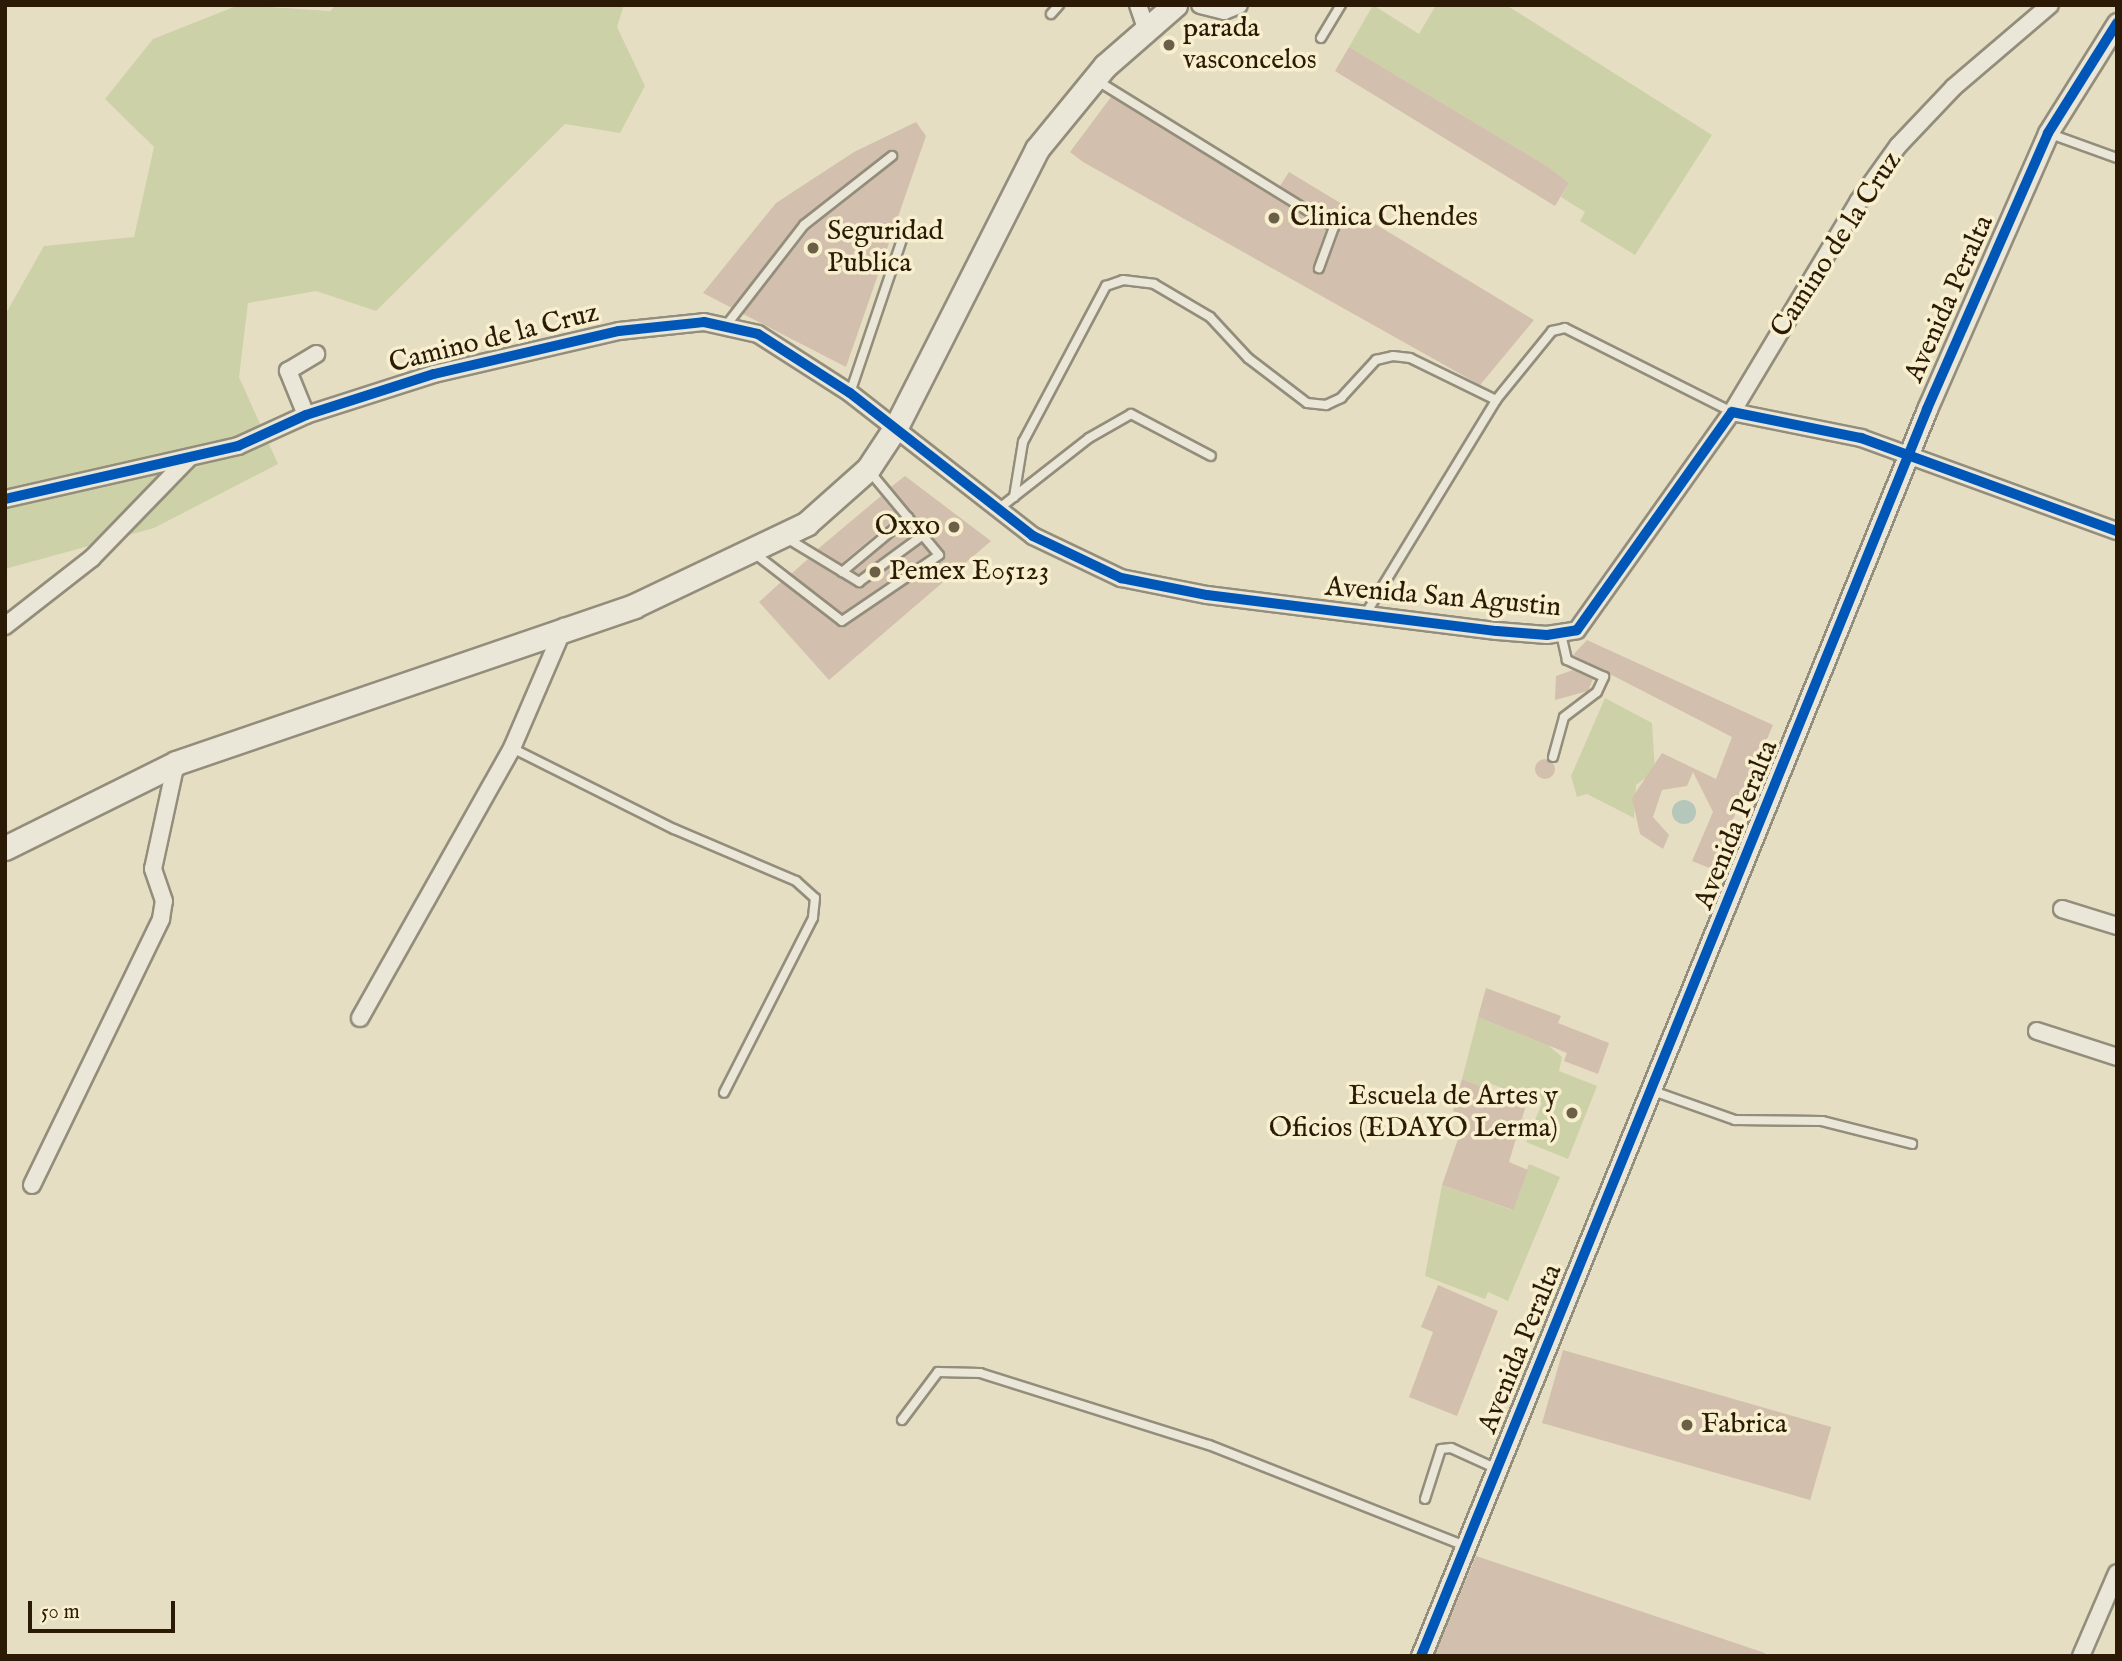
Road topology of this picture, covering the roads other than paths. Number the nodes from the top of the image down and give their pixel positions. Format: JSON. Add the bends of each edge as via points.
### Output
{"nodes":[{"id":1,"x":1059,"y":5,"type":"edge"},
{"id":2,"x":1138,"y":5,"type":"edge"},
{"id":3,"x":1175,"y":5,"type":"edge"},
{"id":4,"x":1200,"y":5,"type":"edge"},
{"id":5,"x":1239,"y":5,"type":"edge"},
{"id":6,"x":1341,"y":5,"type":"edge"},
{"id":7,"x":2050,"y":5,"type":"edge"},
{"id":8,"x":1051,"y":14,"type":"dead end"},
{"id":9,"x":2117,"y":23,"type":"edge"},
{"id":10,"x":1147,"y":31,"type":"junction"},
{"id":11,"x":1321,"y":38,"type":"dead end"},
{"id":12,"x":1093,"y":78,"type":"junction"},
{"id":13,"x":2048,"y":133,"type":"junction"},
{"id":14,"x":892,"y":156,"type":"dead end"},
{"id":15,"x":2117,"y":158,"type":"edge"},
{"id":16,"x":903,"y":236,"type":"dead end"},
{"id":17,"x":1319,"y":268,"type":"dead end"},
{"id":18,"x":728,"y":323,"type":"junction"},
{"id":19,"x":316,"y":354,"type":"dead end"},
{"id":20,"x":850,"y":393,"type":"junction"},
{"id":21,"x":1496,"y":400,"type":"junction"},
{"id":22,"x":1732,"y":412,"type":"junction"},
{"id":23,"x":306,"y":415,"type":"junction"},
{"id":24,"x":897,"y":425,"type":"junction"},
{"id":25,"x":1211,"y":456,"type":"dead end"},
{"id":26,"x":1909,"y":457,"type":"junction"},
{"id":27,"x":188,"y":459,"type":"junction"},
{"id":28,"x":867,"y":469,"type":"junction"},
{"id":29,"x":1014,"y":497,"type":"junction"},
{"id":30,"x":5,"y":499,"type":"edge"},
{"id":31,"x":997,"y":510,"type":"junction"},
{"id":32,"x":908,"y":517,"type":"junction"},
{"id":33,"x":2117,"y":531,"type":"edge"},
{"id":34,"x":923,"y":535,"type":"junction"},
{"id":35,"x":782,"y":536,"type":"junction"},
{"id":36,"x":752,"y":551,"type":"junction"},
{"id":37,"x":842,"y":572,"type":"junction"},
{"id":38,"x":1364,"y":618,"type":"junction"},
{"id":39,"x":5,"y":626,"type":"edge"},
{"id":40,"x":564,"y":626,"type":"junction"},
{"id":41,"x":1561,"y":633,"type":"junction"},
{"id":42,"x":512,"y":748,"type":"junction"},
{"id":43,"x":1553,"y":757,"type":"dead end"},
{"id":44,"x":176,"y":763,"type":"junction"},
{"id":45,"x":5,"y":848,"type":"edge"},
{"id":46,"x":2062,"y":909,"type":"dead end"},
{"id":47,"x":2117,"y":926,"type":"edge"},
{"id":48,"x":360,"y":1018,"type":"dead end"},
{"id":49,"x":2037,"y":1031,"type":"dead end"},
{"id":50,"x":2117,"y":1057,"type":"edge"},
{"id":51,"x":1653,"y":1091,"type":"junction"},
{"id":52,"x":724,"y":1093,"type":"dead end"},
{"id":53,"x":1912,"y":1144,"type":"dead end"},
{"id":54,"x":32,"y":1185,"type":"dead end"},
{"id":55,"x":902,"y":1420,"type":"dead end"},
{"id":56,"x":1497,"y":1469,"type":"junction"},
{"id":57,"x":1425,"y":1499,"type":"dead end"},
{"id":58,"x":1466,"y":1546,"type":"junction"},
{"id":59,"x":2117,"y":1573,"type":"edge"},
{"id":60,"x":1421,"y":1656,"type":"edge"},
{"id":61,"x":2081,"y":1656,"type":"edge"}],
"edges":[{"from":1,"to":8,"type":"lane"},
{"from":2,"to":10,"type":"street"},
{"from":3,"to":10,"type":"main road"},
{"from":4,"to":5,"type":"street","via":[[1224,10]]},
{"from":6,"to":11,"type":"lane"},
{"from":7,"to":22,"type":"street","name":"Camino de la Cruz","via":[[1954,87],[1898,146],[1858,202]]},
{"from":9,"to":13,"type":"street","name":"Avenida Peralta"},
{"from":10,"to":12,"type":"main road"},
{"from":12,"to":17,"type":"lane","via":[[1334,227]]},
{"from":12,"to":24,"type":"main road","via":[[1037,149]]},
{"from":13,"to":15,"type":"lane"},
{"from":13,"to":26,"type":"street","name":"Avenida Peralta"},
{"from":14,"to":18,"type":"lane","via":[[804,225]]},
{"from":16,"to":20,"type":"lane"},
{"from":18,"to":20,"type":"street","name":"Camino de la Cruz","via":[[758,334]]},
{"from":18,"to":23,"type":"street","name":"Camino de la Cruz","via":[[620,331],[435,374]]},
{"from":19,"to":23,"type":"street","via":[[288,371]]},
{"from":20,"to":24,"type":"street","name":"Camino de la Cruz"},
{"from":21,"to":22,"type":"lane","via":[[1533,350],[1560,327]]},
{"from":21,"to":29,"type":"lane","via":[[1409,358],[1393,356],[1376,360],[1340,398],[1326,405],[1307,403],[1248,358],[1210,317],[1154,284],[1123,280],[1106,286],[1023,442]]},
{"from":21,"to":38,"type":"lane"},
{"from":22,"to":26,"type":"street","via":[[1861,438]]},
{"from":22,"to":41,"type":"street","name":"Avenida San Agustin","via":[[1589,618],[1577,630]]},
{"from":23,"to":27,"type":"street","name":"Camino de la Cruz","via":[[238,446]]},
{"from":24,"to":28,"type":"main road"},
{"from":24,"to":31,"type":"street","name":"Avenida San Agustin"},
{"from":25,"to":29,"type":"lane","via":[[1131,414],[1090,438]]},
{"from":26,"to":33,"type":"street"},
{"from":26,"to":51,"type":"street","name":"Avenida Peralta"},
{"from":27,"to":30,"type":"street","name":"Camino de la Cruz"},
{"from":27,"to":39,"type":"street","via":[[101,549]]},
{"from":28,"to":32,"type":"lane"},
{"from":28,"to":35,"type":"main road","via":[[806,524]]},
{"from":29,"to":31,"type":"lane"},
{"from":31,"to":38,"type":"street","name":"Avenida San Agustin","via":[[1033,536],[1121,578]]},
{"from":32,"to":34,"type":"lane"},
{"from":32,"to":37,"type":"lane"},
{"from":34,"to":36,"type":"lane","via":[[939,555],[842,621]]},
{"from":34,"to":37,"type":"lane","via":[[859,582]]},
{"from":35,"to":36,"type":"main road"},
{"from":35,"to":37,"type":"lane"},
{"from":36,"to":40,"type":"main road","via":[[634,606]]},
{"from":38,"to":41,"type":"street","name":"Avenida San Agustin"},
{"from":40,"to":42,"type":"street"},
{"from":40,"to":44,"type":"main road"},
{"from":41,"to":43,"type":"lane","via":[[1567,660],[1604,677],[1597,692],[1564,717]]},
{"from":42,"to":48,"type":"street"},
{"from":42,"to":52,"type":"lane","via":[[674,829],[796,881],[815,898],[813,918]]},
{"from":44,"to":45,"type":"main road"},
{"from":44,"to":54,"type":"street","via":[[153,869],[164,901],[161,919]]},
{"from":46,"to":47,"type":"street"},
{"from":49,"to":50,"type":"street"},
{"from":51,"to":53,"type":"lane","via":[[1735,1120],[1822,1121]]},
{"from":51,"to":56,"type":"street","name":"Avenida Peralta"},
{"from":55,"to":58,"type":"lane","via":[[938,1372],[980,1373],[1209,1445]]},
{"from":56,"to":57,"type":"lane","via":[[1451,1448],[1441,1450]]},
{"from":56,"to":58,"type":"street","name":"Avenida Peralta"},
{"from":58,"to":60,"type":"street","name":"Avenida Peralta"},
{"from":59,"to":61,"type":"street"}]}
